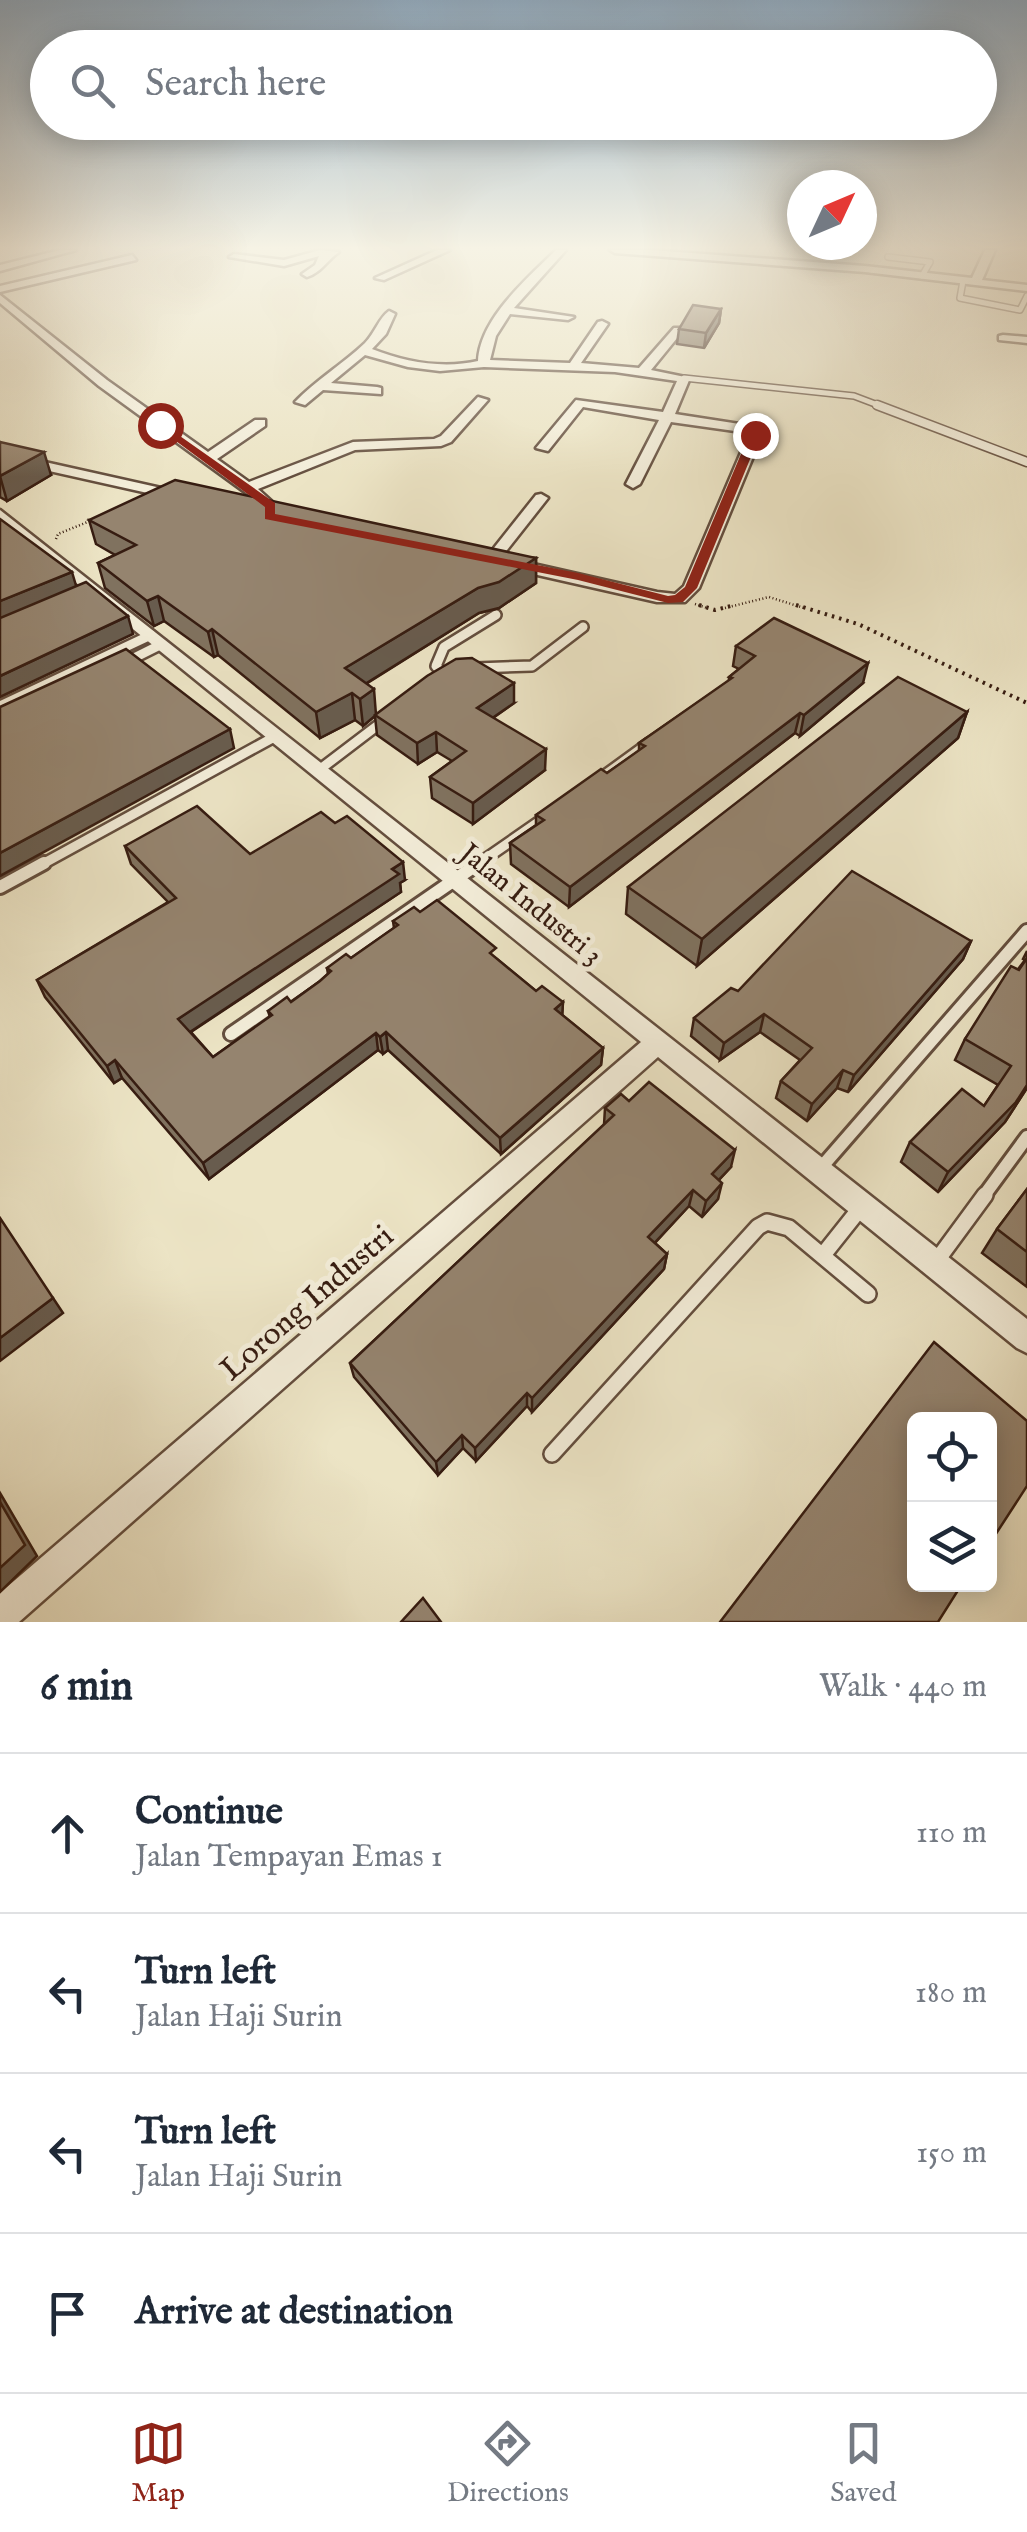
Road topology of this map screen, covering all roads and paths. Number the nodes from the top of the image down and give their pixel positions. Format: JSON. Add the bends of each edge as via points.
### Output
{"nodes":[{"id":1,"x":33,"y":326,"type":"edge"},
{"id":2,"x":384,"y":326,"type":"edge"},
{"id":3,"x":499,"y":326,"type":"edge"},
{"id":4,"x":601,"y":326,"type":"edge"},
{"id":5,"x":678,"y":330,"type":"edge"},
{"id":6,"x":1002,"y":338,"type":"dead end"},
{"id":7,"x":1027,"y":340,"type":"edge"},
{"id":8,"x":364,"y":350,"type":"junction"},
{"id":9,"x":484,"y":363,"type":"junction"},
{"id":10,"x":574,"y":366,"type":"junction"},
{"id":11,"x":642,"y":372,"type":"junction"},
{"id":12,"x":684,"y":378,"type":"junction"},
{"id":13,"x":321,"y":386,"type":"junction"},
{"id":14,"x":377,"y":391,"type":"dead end"},
{"id":15,"x":482,"y":400,"type":"dead end"},
{"id":16,"x":301,"y":402,"type":"dead end"},
{"id":17,"x":667,"y":417,"type":"junction"},
{"id":18,"x":260,"y":424,"type":"dead end"},
{"id":19,"x":542,"y":448,"type":"dead end"},
{"id":20,"x":0,"y":456,"type":"edge"},
{"id":21,"x":207,"y":459,"type":"junction"},
{"id":22,"x":1027,"y":462,"type":"edge"},
{"id":23,"x":633,"y":484,"type":"dead end"},
{"id":24,"x":247,"y":488,"type":"junction"},
{"id":25,"x":540,"y":498,"type":"dead end"},
{"id":26,"x":199,"y":500,"type":"edge"},
{"id":27,"x":252,"y":512,"type":"edge"},
{"id":28,"x":0,"y":514,"type":"edge"},
{"id":29,"x":93,"y":520,"type":"edge"},
{"id":30,"x":50,"y":554,"type":"junction"},
{"id":31,"x":679,"y":599,"type":"junction"},
{"id":32,"x":496,"y":615,"type":"dead end"},
{"id":33,"x":583,"y":627,"type":"dead end"},
{"id":34,"x":157,"y":640,"type":"junction"},
{"id":35,"x":108,"y":670,"type":"edge"},
{"id":36,"x":443,"y":674,"type":"junction"},
{"id":37,"x":428,"y":686,"type":"edge"},
{"id":38,"x":1027,"y":702,"type":"edge"},
{"id":39,"x":0,"y":706,"type":"edge"},
{"id":40,"x":397,"y":710,"type":"edge"},
{"id":41,"x":660,"y":735,"type":"edge"},
{"id":42,"x":276,"y":736,"type":"junction"},
{"id":43,"x":319,"y":770,"type":"junction"},
{"id":44,"x":582,"y":791,"type":"edge"},
{"id":45,"x":550,"y":814,"type":"edge"},
{"id":46,"x":457,"y":880,"type":"junction"},
{"id":47,"x":0,"y":887,"type":"edge"},
{"id":48,"x":1027,"y":931,"type":"edge"},
{"id":49,"x":232,"y":1034,"type":"dead end"},
{"id":50,"x":658,"y":1042,"type":"junction"},
{"id":51,"x":1027,"y":1138,"type":"edge"},
{"id":52,"x":818,"y":1170,"type":"junction"},
{"id":53,"x":862,"y":1206,"type":"junction"},
{"id":54,"x":823,"y":1255,"type":"junction"},
{"id":55,"x":934,"y":1263,"type":"junction"},
{"id":56,"x":868,"y":1294,"type":"dead end"},
{"id":57,"x":1027,"y":1338,"type":"edge"},
{"id":58,"x":552,"y":1454,"type":"dead end"},
{"id":59,"x":0,"y":1616,"type":"edge"}],
"edges":[{"from":1,"to":21,"type":"street"},
{"from":2,"to":8,"type":"street"},
{"from":3,"to":9,"type":"street"},
{"from":4,"to":10,"type":"street"},
{"from":5,"to":11,"type":"street"},
{"from":6,"to":7,"type":"street"},
{"from":8,"to":9,"type":"street","via":[[445,367]]},
{"from":8,"to":13,"type":"street"},
{"from":9,"to":10,"type":"street"},
{"from":10,"to":11,"type":"street"},
{"from":11,"to":12,"type":"street"},
{"from":12,"to":17,"type":"street"},
{"from":12,"to":22,"type":"lane","via":[[854,396]]},
{"from":13,"to":14,"type":"street"},
{"from":13,"to":16,"type":"street"},
{"from":15,"to":24,"type":"street","via":[[436,443],[343,449]]},
{"from":17,"to":19,"type":"street","via":[[580,403]]},
{"from":17,"to":23,"type":"street"},
{"from":17,"to":31,"type":"street","via":[[755,433],[690,588]]},
{"from":18,"to":21,"type":"street"},
{"from":20,"to":26,"type":"street"},
{"from":21,"to":24,"type":"street"},
{"from":24,"to":27,"type":"street","via":[[271,506],[275,518]]},
{"from":25,"to":31,"type":"street","via":[[485,560]]},
{"from":28,"to":30,"type":"street","name":"Jalan Industri 3"},
{"from":29,"to":30,"type":"path","via":[[58,534]]},
{"from":30,"to":34,"type":"street","name":"Jalan Industri 3","via":[[87,593]]},
{"from":31,"to":38,"type":"path","via":[[715,610],[768,598],[804,608],[858,624]]},
{"from":32,"to":36,"type":"lane","via":[[444,647],[436,666]]},
{"from":33,"to":36,"type":"lane","via":[[532,666]]},
{"from":34,"to":35,"type":"lane"},
{"from":34,"to":39,"type":"lane"},
{"from":34,"to":42,"type":"street","name":"Jalan Industri 3"},
{"from":36,"to":37,"type":"lane"},
{"from":40,"to":43,"type":"lane"},
{"from":41,"to":44,"type":"lane"},
{"from":42,"to":43,"type":"street","name":"Jalan Industri 3"},
{"from":42,"to":47,"type":"lane"},
{"from":43,"to":46,"type":"street","name":"Jalan Industri 3"},
{"from":45,"to":46,"type":"lane"},
{"from":46,"to":49,"type":"lane"},
{"from":46,"to":50,"type":"street","name":"Jalan Industri 3"},
{"from":48,"to":52,"type":"lane"},
{"from":50,"to":52,"type":"street","name":"Jalan Industri 3"},
{"from":50,"to":59,"type":"street","name":"Lorong Industri"},
{"from":51,"to":55,"type":"lane"},
{"from":52,"to":53,"type":"street","name":"Jalan Industri 3"},
{"from":53,"to":54,"type":"lane"},
{"from":53,"to":55,"type":"street","name":"Jalan Industri 3"},
{"from":54,"to":56,"type":"lane"},
{"from":54,"to":58,"type":"lane","via":[[778,1222],[758,1227]]},
{"from":55,"to":57,"type":"street","name":"Jalan Industri 3"}]}
